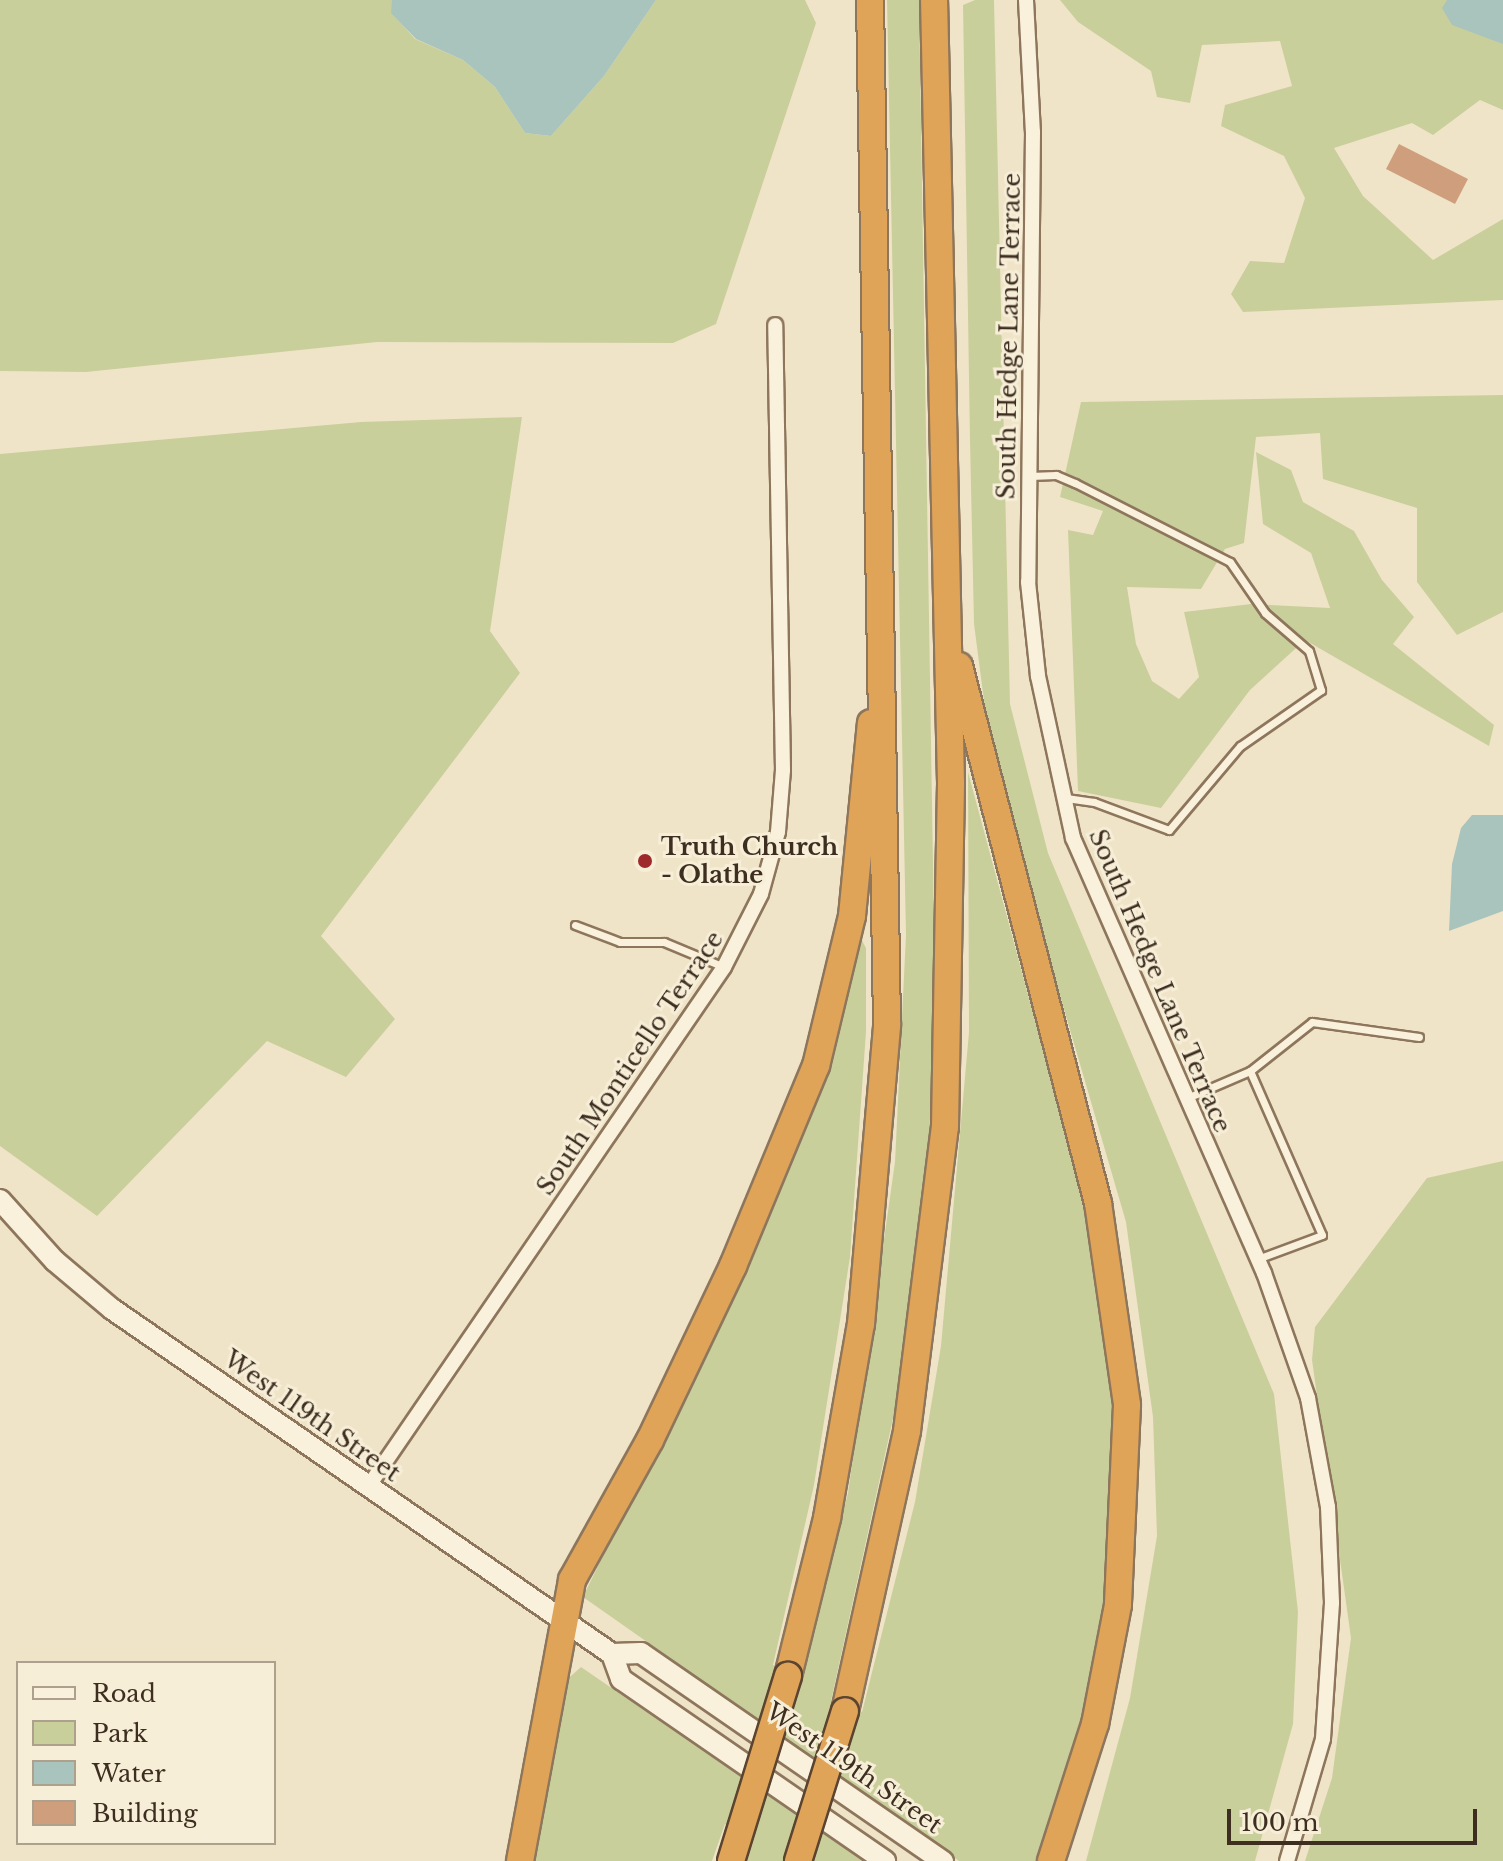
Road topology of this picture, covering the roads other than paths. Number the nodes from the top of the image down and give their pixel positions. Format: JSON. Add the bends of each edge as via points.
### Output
{"nodes":[{"id":1,"x":870,"y":0,"type":"edge"},
{"id":2,"x":934,"y":0,"type":"edge"},
{"id":3,"x":1026,"y":0,"type":"edge"},
{"id":4,"x":775,"y":325,"type":"dead end"},
{"id":5,"x":1029,"y":476,"type":"junction"},
{"id":6,"x":882,"y":609,"type":"junction"},
{"id":7,"x":946,"y":610,"type":"junction"},
{"id":8,"x":1064,"y":798,"type":"junction"},
{"id":9,"x":575,"y":925,"type":"dead end"},
{"id":10,"x":724,"y":967,"type":"junction"},
{"id":11,"x":1419,"y":1037,"type":"dead end"},
{"id":12,"x":1250,"y":1071,"type":"junction"},
{"id":13,"x":1187,"y":1098,"type":"junction"},
{"id":14,"x":0,"y":1200,"type":"edge"},
{"id":15,"x":1257,"y":1259,"type":"junction"},
{"id":16,"x":368,"y":1487,"type":"junction"},
{"id":17,"x":565,"y":1621,"type":"junction"},
{"id":18,"x":612,"y":1654,"type":"junction"},
{"id":19,"x":520,"y":1861,"type":"edge"},
{"id":20,"x":731,"y":1861,"type":"edge"},
{"id":21,"x":798,"y":1861,"type":"edge"},
{"id":22,"x":885,"y":1861,"type":"edge"},
{"id":23,"x":943,"y":1861,"type":"edge"},
{"id":24,"x":1051,"y":1861,"type":"edge"},
{"id":25,"x":1287,"y":1861,"type":"edge"}],
"edges":[{"from":1,"to":6,"type":"highway"},
{"from":2,"to":7,"type":"highway"},
{"from":3,"to":5,"type":"street","name":"South Hedge Lane Terrace","via":[[1033,132]]},
{"from":4,"to":10,"type":"street","name":"South Monticello Terrace","via":[[782,803],[761,894]]},
{"from":5,"to":8,"type":"street","name":"South Hedge Lane Terrace","via":[[1033,629]]},
{"from":5,"to":8,"type":"lane","via":[[1056,475],[1075,483],[1230,562],[1265,613],[1309,651],[1321,690],[1240,746],[1169,830],[1094,802]]},
{"from":6,"to":17,"type":"highway","via":[[852,916],[816,1066],[733,1266],[650,1440],[572,1580]]},
{"from":6,"to":20,"type":"highway","bridge":true,"via":[[888,920],[881,1128],[846,1418],[788,1676]]},
{"from":7,"to":21,"type":"highway","bridge":true,"via":[[951,975],[937,1222],[907,1431],[845,1711]]},
{"from":7,"to":24,"type":"highway","via":[[1098,1203],[1127,1405],[1118,1605],[1095,1724]]},
{"from":8,"to":13,"type":"street","name":"South Hedge Lane Terrace","via":[[1073,838]]},
{"from":9,"to":10,"type":"lane","via":[[620,942],[664,942]]},
{"from":10,"to":16,"type":"street","name":"South Monticello Terrace"},
{"from":11,"to":12,"type":"lane","via":[[1312,1022]]},
{"from":12,"to":13,"type":"lane"},
{"from":12,"to":15,"type":"lane","via":[[1322,1235]]},
{"from":13,"to":15,"type":"street","name":"South Hedge Lane Terrace"},
{"from":14,"to":16,"type":"main road","name":"West 119th Street","via":[[86,1288]]},
{"from":15,"to":25,"type":"street","name":"South Hedge Lane Terrace","via":[[1308,1398],[1328,1507],[1332,1603],[1323,1739]]},
{"from":16,"to":17,"type":"main road","name":"West 119th Street"},
{"from":17,"to":18,"type":"main road","name":"West 119th Street"},
{"from":17,"to":19,"type":"highway"},
{"from":18,"to":22,"type":"main road","name":"West 119th Street","via":[[621,1679]]},
{"from":18,"to":23,"type":"main road","name":"West 119th Street","via":[[641,1653]]}]}
